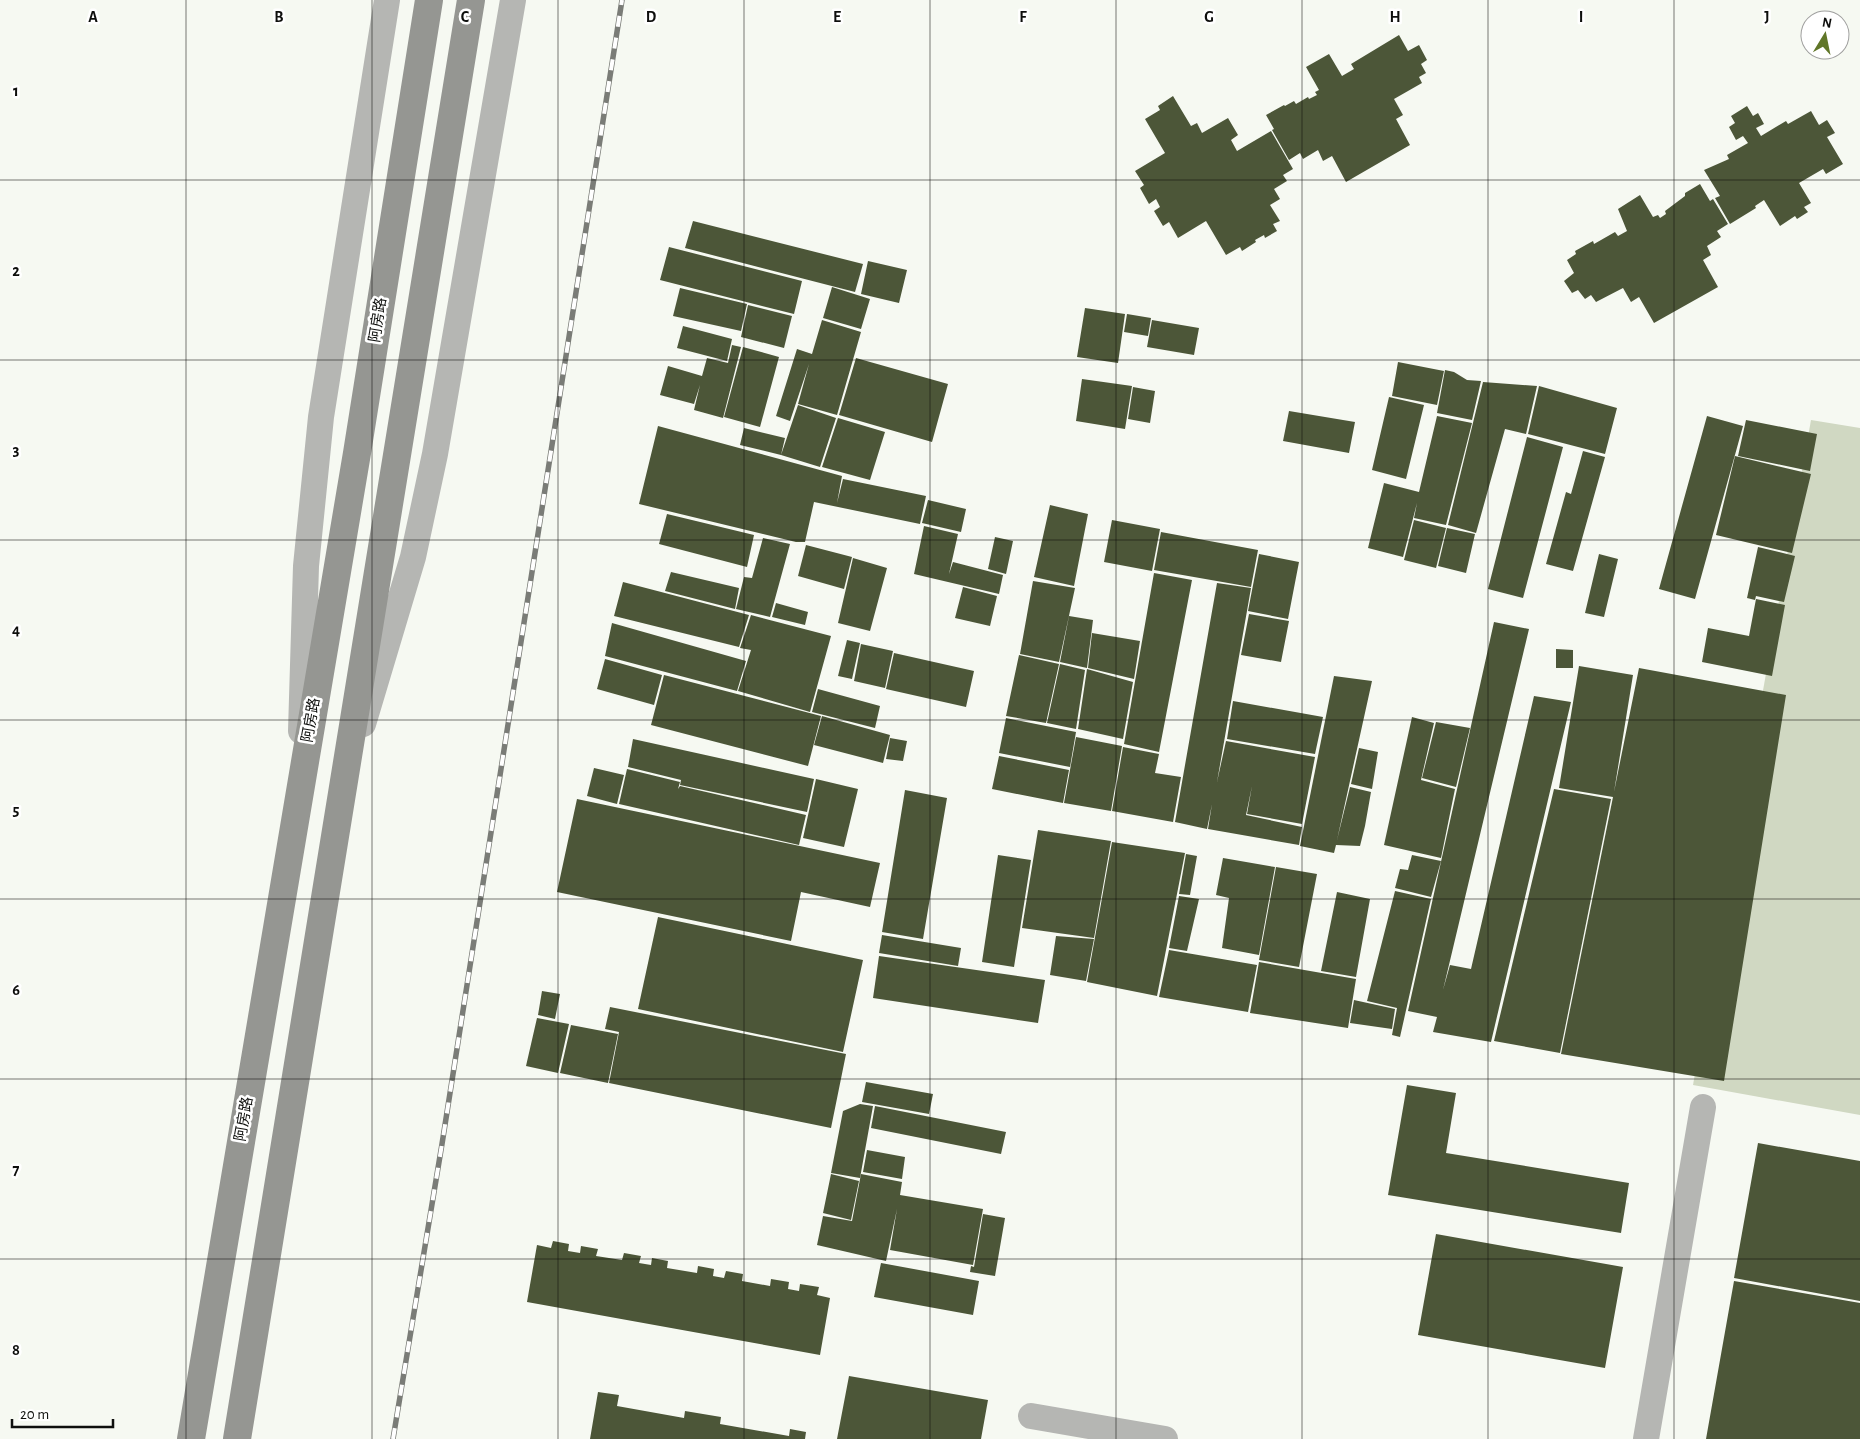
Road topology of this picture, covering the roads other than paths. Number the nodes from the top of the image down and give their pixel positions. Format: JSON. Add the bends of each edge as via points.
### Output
{"nodes":[{"id":1,"x":387,"y":0,"type":"edge"},
{"id":2,"x":429,"y":0,"type":"edge"},
{"id":3,"x":471,"y":0,"type":"edge"},
{"id":4,"x":513,"y":0,"type":"edge"},
{"id":5,"x":300,"y":789,"type":"junction"},
{"id":6,"x":342,"y":794,"type":"junction"},
{"id":7,"x":1703,"y":1107,"type":"dead end"},
{"id":8,"x":1031,"y":1416,"type":"dead end"},
{"id":9,"x":190,"y":1439,"type":"edge"},
{"id":10,"x":237,"y":1439,"type":"edge"},
{"id":11,"x":1165,"y":1439,"type":"edge"},
{"id":12,"x":1646,"y":1439,"type":"edge"}],
"edges":[{"from":1,"to":5,"type":"street","via":[[321,418],[306,566]]},
{"from":2,"to":5,"type":"main road","name":"阿房路"},
{"from":3,"to":6,"type":"main road"},
{"from":4,"to":6,"type":"street","via":[[436,454],[412,557]]},
{"from":5,"to":9,"type":"main road","name":"阿房路"},
{"from":6,"to":10,"type":"main road"},
{"from":7,"to":12,"type":"street"},
{"from":8,"to":11,"type":"street"}]}
